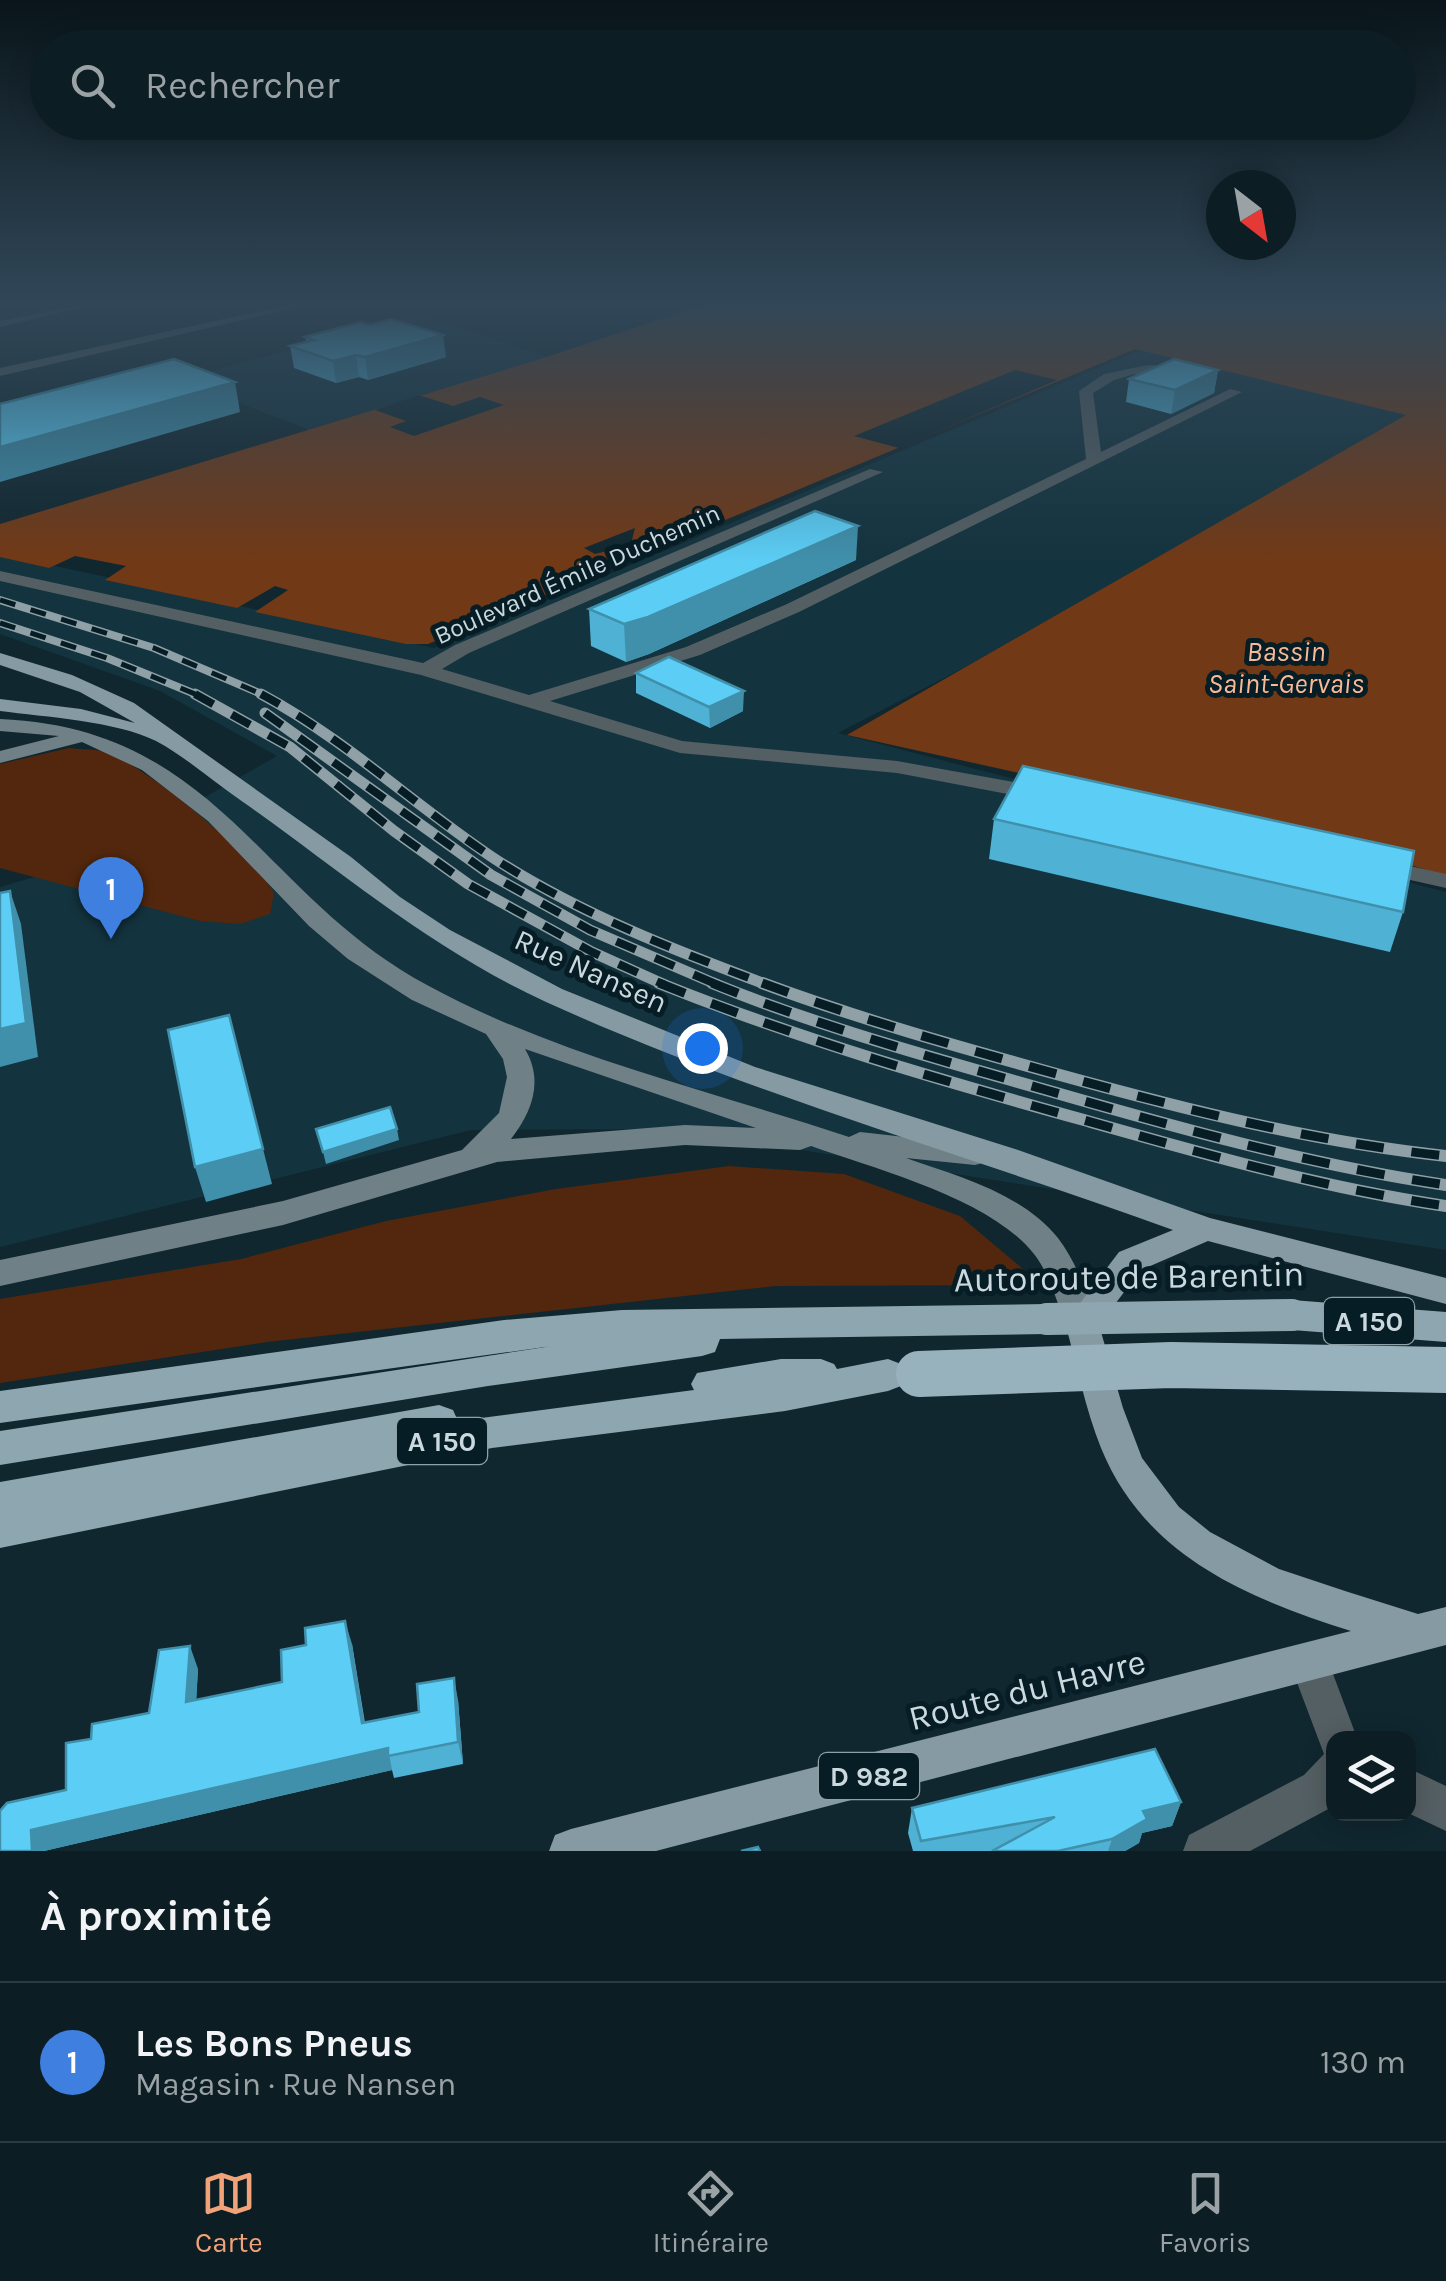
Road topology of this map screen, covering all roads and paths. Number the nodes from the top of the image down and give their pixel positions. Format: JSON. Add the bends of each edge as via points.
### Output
{"nodes":[{"id":1,"x":1088,"y":390,"type":"edge"},
{"id":2,"x":1236,"y":392,"type":"dead end"},
{"id":3,"x":1094,"y":461,"type":"junction"},
{"id":4,"x":875,"y":472,"type":"dead end"},
{"id":5,"x":0,"y":576,"type":"edge"},
{"id":6,"x":0,"y":659,"type":"edge"},
{"id":7,"x":426,"y":670,"type":"junction"},
{"id":8,"x":533,"y":700,"type":"junction"},
{"id":9,"x":0,"y":705,"type":"edge"},
{"id":10,"x":0,"y":725,"type":"edge"},
{"id":11,"x":162,"y":736,"type":"junction"},
{"id":12,"x":91,"y":738,"type":"junction"},
{"id":13,"x":0,"y":757,"type":"edge"},
{"id":14,"x":1064,"y":798,"type":"edge"},
{"id":15,"x":1350,"y":860,"type":"edge"},
{"id":16,"x":1446,"y":881,"type":"edge"},
{"id":17,"x":496,"y":1028,"type":"junction"},
{"id":18,"x":834,"y":1142,"type":"junction"},
{"id":19,"x":1004,"y":1157,"type":"junction"},
{"id":20,"x":468,"y":1158,"type":"junction"},
{"id":21,"x":1206,"y":1229,"type":"junction"},
{"id":22,"x":0,"y":1273,"type":"edge"},
{"id":23,"x":1446,"y":1291,"type":"edge"},
{"id":24,"x":1064,"y":1321,"type":"junction"},
{"id":25,"x":873,"y":1324,"type":"junction"},
{"id":26,"x":1446,"y":1327,"type":"edge"},
{"id":27,"x":1446,"y":1370,"type":"edge"},
{"id":28,"x":903,"y":1374,"type":"junction"},
{"id":29,"x":0,"y":1407,"type":"edge"},
{"id":30,"x":0,"y":1448,"type":"edge"},
{"id":31,"x":0,"y":1500,"type":"edge"},
{"id":32,"x":0,"y":1529,"type":"edge"},
{"id":33,"x":1433,"y":1630,"type":"edge"},
{"id":34,"x":1310,"y":1664,"type":"junction"},
{"id":35,"x":1334,"y":1731,"type":"edge"},
{"id":36,"x":1326,"y":1781,"type":"edge"},
{"id":37,"x":1416,"y":1794,"type":"edge"},
{"id":38,"x":1446,"y":1809,"type":"edge"},
{"id":39,"x":571,"y":1851,"type":"edge"},
{"id":40,"x":1205,"y":1851,"type":"edge"}],
"edges":[{"from":1,"to":3,"type":"street"},
{"from":2,"to":3,"type":"street"},
{"from":3,"to":8,"type":"street","via":[[694,651]]},
{"from":4,"to":7,"type":"street","name":"Boulevard Émile Duchemin","via":[[462,648]]},
{"from":5,"to":7,"type":"street","name":"Boulevard Émile Duchemin"},
{"from":6,"to":11,"type":"main road","name":"Rue Nansen","via":[[113,700],[142,714]]},
{"from":7,"to":8,"type":"street"},
{"from":8,"to":14,"type":"street","via":[[680,748],[897,767]]},
{"from":9,"to":11,"type":"main road","via":[[81,714]]},
{"from":10,"to":12,"type":"main road"},
{"from":11,"to":19,"type":"main road","name":"Rue Nansen","via":[[392,902],[505,971],[744,1074]]},
{"from":12,"to":13,"type":"main road"},
{"from":12,"to":17,"type":"main road","via":[[202,806],[354,951]]},
{"from":15,"to":16,"type":"street"},
{"from":17,"to":18,"type":"main road","via":[[588,1065]]},
{"from":17,"to":20,"type":"main road","via":[[518,1061],[519,1097],[502,1132]]},
{"from":18,"to":19,"type":"main road"},
{"from":18,"to":20,"type":"main road","via":[[685,1135]]},
{"from":18,"to":24,"type":"main road","via":[[1016,1219],[1054,1257]]},
{"from":19,"to":21,"type":"main road","name":"Rue Nansen"},
{"from":20,"to":22,"type":"main road","via":[[283,1213]]},
{"from":21,"to":23,"type":"main road","name":"Rue Nansen"},
{"from":21,"to":24,"type":"main road","via":[[1130,1261]]},
{"from":24,"to":25,"type":"highway","name":"Autoroute de Barentin","number":"A 150"},
{"from":24,"to":26,"type":"highway","name":"Autoroute de Barentin","number":"A 150","bridge":true,"via":[[1292,1315]]},
{"from":24,"to":33,"type":"main road","via":[[1141,1489],[1193,1542],[1238,1572]]},
{"from":25,"to":29,"type":"highway","via":[[622,1325],[504,1335]]},
{"from":25,"to":30,"type":"highway","number":"A 150","via":[[659,1345]]},
{"from":27,"to":28,"type":"highway","number":"A 150","bridge":true,"via":[[1171,1365]]},
{"from":28,"to":31,"type":"highway","via":[[781,1375],[518,1408]]},
{"from":28,"to":32,"type":"highway","number":"A 150","via":[[492,1430]]},
{"from":33,"to":34,"type":"main road","name":"Route du Havre","number":"D 982"},
{"from":34,"to":35,"type":"street"},
{"from":34,"to":39,"type":"main road","name":"Route du Havre","number":"D 982"},
{"from":36,"to":40,"type":"street"},
{"from":37,"to":38,"type":"street"}]}
